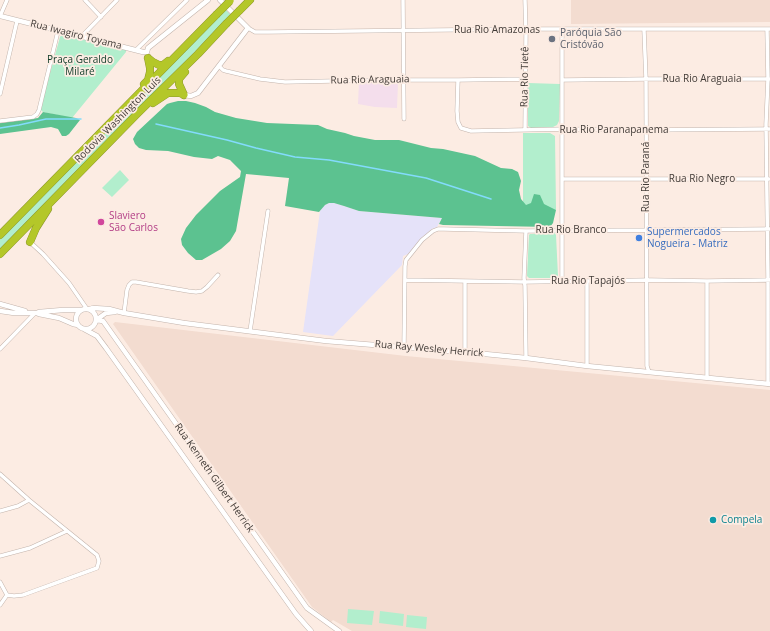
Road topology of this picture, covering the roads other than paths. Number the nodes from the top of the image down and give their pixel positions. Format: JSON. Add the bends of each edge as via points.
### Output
{"nodes":[{"id":1,"x":7,"y":0,"type":"edge"},
{"id":2,"x":85,"y":0,"type":"edge"},
{"id":3,"x":117,"y":0,"type":"edge"},
{"id":4,"x":187,"y":0,"type":"edge"},
{"id":5,"x":208,"y":0,"type":"edge"},
{"id":6,"x":220,"y":0,"type":"edge"},
{"id":7,"x":250,"y":0,"type":"edge"},
{"id":8,"x":403,"y":0,"type":"edge"},
{"id":9,"x":525,"y":0,"type":"edge"},
{"id":10,"x":231,"y":1,"type":"edge"},
{"id":11,"x":0,"y":16,"type":"edge"},
{"id":12,"x":101,"y":17,"type":"junction"},
{"id":13,"x":17,"y":20,"type":"junction"},
{"id":14,"x":248,"y":28,"type":"junction"},
{"id":15,"x":526,"y":29,"type":"junction"},
{"id":16,"x":768,"y":29,"type":"edge"},
{"id":17,"x":403,"y":30,"type":"junction"},
{"id":18,"x":562,"y":30,"type":"junction"},
{"id":19,"x":644,"y":30,"type":"junction"},
{"id":20,"x":58,"y":31,"type":"junction"},
{"id":21,"x":82,"y":36,"type":"junction"},
{"id":22,"x":187,"y":44,"type":"junction"},
{"id":23,"x":136,"y":50,"type":"junction"},
{"id":24,"x":198,"y":54,"type":"junction"},
{"id":25,"x":147,"y":55,"type":"junction"},
{"id":26,"x":220,"y":66,"type":"junction"},
{"id":27,"x":525,"y":79,"type":"junction"},
{"id":28,"x":646,"y":79,"type":"junction"},
{"id":29,"x":769,"y":79,"type":"edge"},
{"id":30,"x":404,"y":80,"type":"junction"},
{"id":31,"x":458,"y":80,"type":"junction"},
{"id":32,"x":562,"y":80,"type":"junction"},
{"id":33,"x":0,"y":94,"type":"edge"},
{"id":34,"x":184,"y":95,"type":"junction"},
{"id":35,"x":126,"y":107,"type":"junction"},
{"id":36,"x":138,"y":113,"type":"junction"},
{"id":37,"x":404,"y":119,"type":"dead end"},
{"id":38,"x":0,"y":120,"type":"edge"},
{"id":39,"x":768,"y":129,"type":"edge"},
{"id":40,"x":525,"y":130,"type":"junction"},
{"id":41,"x":562,"y":130,"type":"junction"},
{"id":42,"x":646,"y":130,"type":"junction"},
{"id":43,"x":562,"y":179,"type":"junction"},
{"id":44,"x":646,"y":179,"type":"junction"},
{"id":45,"x":769,"y":179,"type":"edge"},
{"id":46,"x":64,"y":188,"type":"junction"},
{"id":47,"x":268,"y":211,"type":"dead end"},
{"id":48,"x":769,"y":229,"type":"edge"},
{"id":49,"x":562,"y":230,"type":"junction"},
{"id":50,"x":646,"y":230,"type":"junction"},
{"id":51,"x":526,"y":231,"type":"junction"},
{"id":52,"x":0,"y":235,"type":"edge"},
{"id":53,"x":30,"y":242,"type":"joint"},
{"id":54,"x":0,"y":254,"type":"edge"},
{"id":55,"x":218,"y":275,"type":"dead end"},
{"id":56,"x":405,"y":280,"type":"junction"},
{"id":57,"x":769,"y":280,"type":"edge"},
{"id":58,"x":465,"y":281,"type":"junction"},
{"id":59,"x":562,"y":281,"type":"junction"},
{"id":60,"x":646,"y":281,"type":"junction"},
{"id":61,"x":707,"y":281,"type":"junction"},
{"id":62,"x":525,"y":282,"type":"junction"},
{"id":63,"x":587,"y":282,"type":"junction"},
{"id":64,"x":0,"y":304,"type":"edge"},
{"id":65,"x":88,"y":309,"type":"junction"},
{"id":66,"x":81,"y":310,"type":"junction"},
{"id":67,"x":0,"y":311,"type":"edge"},
{"id":68,"x":121,"y":312,"type":"junction"},
{"id":69,"x":36,"y":313,"type":"junction"},
{"id":70,"x":96,"y":320,"type":"junction"},
{"id":71,"x":78,"y":325,"type":"junction"},
{"id":72,"x":84,"y":329,"type":"junction"},
{"id":73,"x":250,"y":331,"type":"junction"},
{"id":74,"x":404,"y":347,"type":"junction"},
{"id":75,"x":0,"y":349,"type":"edge"},
{"id":76,"x":465,"y":352,"type":"junction"},
{"id":77,"x":526,"y":358,"type":"junction"},
{"id":78,"x":587,"y":366,"type":"junction"},
{"id":79,"x":650,"y":372,"type":"junction"},
{"id":80,"x":707,"y":377,"type":"junction"},
{"id":81,"x":769,"y":384,"type":"edge"},
{"id":82,"x":0,"y":474,"type":"edge"},
{"id":83,"x":29,"y":500,"type":"junction"},
{"id":84,"x":0,"y":511,"type":"edge"},
{"id":85,"x":67,"y":531,"type":"junction"},
{"id":86,"x":0,"y":556,"type":"edge"},
{"id":87,"x":0,"y":582,"type":"edge"},
{"id":88,"x":7,"y":595,"type":"junction"},
{"id":89,"x":0,"y":605,"type":"edge"},
{"id":90,"x":311,"y":631,"type":"edge"},
{"id":91,"x":339,"y":631,"type":"edge"}],
"edges":[{"from":1,"to":11,"type":"street"},
{"from":2,"to":12,"type":"street"},
{"from":3,"to":12,"type":"street"},
{"from":4,"to":23,"type":"street"},
{"from":5,"to":25,"type":"street","via":[[148,48]]},
{"from":6,"to":14,"type":"street"},
{"from":7,"to":24,"type":"highway","name":"Rodovia Washington Luís","bridge":true},
{"from":8,"to":17,"type":"street"},
{"from":9,"to":15,"type":"street","name":"Rua Rio Tietê"},
{"from":10,"to":22,"type":"highway","name":"Rodovia Washington Luís","bridge":true},
{"from":11,"to":13,"type":"street","name":"Rua Iwagiro Toyama"},
{"from":12,"to":21,"type":"street"},
{"from":13,"to":20,"type":"street","name":"Rua Iwagiro Toyama"},
{"from":13,"to":33,"type":"street"},
{"from":14,"to":17,"type":"street","name":"Rua Rio Amazonas","via":[[255,32]]},
{"from":14,"to":26,"type":"street"},
{"from":15,"to":17,"type":"street","name":"Rua Rio Amazonas"},
{"from":15,"to":18,"type":"street","name":"Rua Rio Amazonas"},
{"from":15,"to":27,"type":"street","name":"Rua Rio Tietê"},
{"from":16,"to":19,"type":"street","name":"Rua Rio Amazonas"},
{"from":16,"to":29,"type":"street"},
{"from":17,"to":30,"type":"street"},
{"from":18,"to":19,"type":"street","name":"Rua Rio Amazonas"},
{"from":18,"to":32,"type":"street"},
{"from":19,"to":28,"type":"street","name":"Rua Rio Paraná"},
{"from":20,"to":21,"type":"street","name":"Rua Iwagiro Toyama"},
{"from":20,"to":38,"type":"street","via":[[37,114],[34,117]]},
{"from":21,"to":23,"type":"street","name":"Rua Iwagiro Toyama"},
{"from":22,"to":25,"type":"highway","via":[[163,64],[156,64]]},
{"from":22,"to":35,"type":"highway","name":"Rodovia Washington Luís"},
{"from":23,"to":25,"type":"street","name":"Rua Iwagiro Toyama"},
{"from":24,"to":34,"type":"highway","via":[[179,79]]},
{"from":24,"to":36,"type":"highway","name":"Rodovia Washington Luís"},
{"from":25,"to":35,"type":"highway","via":[[150,68],[148,80]]},
{"from":26,"to":30,"type":"street","name":"Rua Rio Araguaia","via":[[226,71],[285,82]]},
{"from":26,"to":34,"type":"street","via":[[198,93]]},
{"from":27,"to":31,"type":"street","name":"Rua Rio Araguaia"},
{"from":27,"to":40,"type":"street","name":"Rua Rio Tietê"},
{"from":28,"to":29,"type":"street","name":"Rua Rio Araguaia"},
{"from":28,"to":32,"type":"street","name":"Rua Rio Araguaia"},
{"from":28,"to":42,"type":"street","name":"Rua Rio Paraná"},
{"from":29,"to":39,"type":"street"},
{"from":30,"to":31,"type":"street","name":"Rua Rio Araguaia"},
{"from":30,"to":37,"type":"street"},
{"from":31,"to":40,"type":"street","name":"Rua Rio Paranapanema","via":[[457,111],[461,128],[471,131]]},
{"from":32,"to":41,"type":"street"},
{"from":34,"to":36,"type":"highway","via":[[168,93]]},
{"from":35,"to":52,"type":"highway","name":"Rodovia Washington Luís"},
{"from":36,"to":46,"type":"highway","name":"Rodovia Washington Luís"},
{"from":39,"to":42,"type":"street","name":"Rua Rio Paranapanema"},
{"from":39,"to":45,"type":"street"},
{"from":40,"to":41,"type":"street","name":"Rua Rio Paranapanema"},
{"from":41,"to":42,"type":"street","name":"Rua Rio Paranapanema"},
{"from":41,"to":43,"type":"street"},
{"from":42,"to":44,"type":"street","name":"Rua Rio Paraná"},
{"from":43,"to":44,"type":"street","name":"Rua Rio Negro"},
{"from":43,"to":49,"type":"street"},
{"from":44,"to":45,"type":"street","name":"Rua Rio Negro"},
{"from":44,"to":50,"type":"street","name":"Rua Rio Paraná"},
{"from":45,"to":48,"type":"street"},
{"from":46,"to":53,"type":"highway","via":[[36,228]]},
{"from":46,"to":54,"type":"highway","name":"Rodovia Washington Luís"},
{"from":47,"to":73,"type":"street"},
{"from":48,"to":50,"type":"street","name":"Rua Rio Branco"},
{"from":48,"to":57,"type":"street"},
{"from":49,"to":50,"type":"street","name":"Rua Rio Branco"},
{"from":49,"to":51,"type":"street","name":"Rua Rio Branco"},
{"from":49,"to":59,"type":"street"},
{"from":50,"to":60,"type":"street","name":"Rua Rio Paraná"},
{"from":51,"to":56,"type":"street","name":"Rua Rio Branco","via":[[433,231],[406,260]]},
{"from":51,"to":62,"type":"street"},
{"from":53,"to":65,"type":"street","via":[[44,254]]},
{"from":55,"to":68,"type":"street","via":[[207,287],[196,292],[132,282]]},
{"from":56,"to":58,"type":"street","name":"Rua Rio Tapajós"},
{"from":56,"to":74,"type":"street","name":"Rua Rio Branco"},
{"from":57,"to":61,"type":"street","name":"Rua Rio Tapajós"},
{"from":57,"to":81,"type":"street"},
{"from":58,"to":62,"type":"street","name":"Rua Rio Tapajós"},
{"from":58,"to":76,"type":"street"},
{"from":59,"to":62,"type":"street","name":"Rua Rio Tapajós"},
{"from":59,"to":63,"type":"street","name":"Rua Rio Tapajós"},
{"from":60,"to":61,"type":"street","name":"Rua Rio Tapajós"},
{"from":60,"to":63,"type":"street","name":"Rua Rio Tapajós"},
{"from":60,"to":79,"type":"street","name":"Rua Rio Paraná","via":[[647,366]]},
{"from":61,"to":80,"type":"street"},
{"from":62,"to":77,"type":"street"},
{"from":63,"to":78,"type":"street"},
{"from":64,"to":69,"type":"street"},
{"from":65,"to":66,"type":"street"},
{"from":65,"to":68,"type":"street","name":"Rua Ray Wesley Herrick","via":[[102,308]]},
{"from":65,"to":70,"type":"street","via":[[93,312]]},
{"from":66,"to":69,"type":"street"},
{"from":66,"to":71,"type":"street","via":[[76,315]]},
{"from":67,"to":69,"type":"street"},
{"from":68,"to":70,"type":"street","via":[[106,313]]},
{"from":68,"to":73,"type":"street","name":"Rua Ray Wesley Herrick"},
{"from":69,"to":71,"type":"street"},
{"from":69,"to":75,"type":"street"},
{"from":70,"to":72,"type":"street","via":[[94,326]]},
{"from":70,"to":91,"type":"street","name":"Rua Kenneth Gilbert Herrick","via":[[103,321],[307,608]]},
{"from":71,"to":72,"type":"street"},
{"from":72,"to":90,"type":"street","via":[[97,336],[296,614]]},
{"from":73,"to":74,"type":"street","name":"Rua Ray Wesley Herrick","via":[[326,341]]},
{"from":74,"to":76,"type":"street","name":"Rua Ray Wesley Herrick"},
{"from":76,"to":77,"type":"street","name":"Rua Ray Wesley Herrick"},
{"from":77,"to":78,"type":"street","name":"Rua Ray Wesley Herrick"},
{"from":78,"to":79,"type":"street","name":"Rua Ray Wesley Herrick"},
{"from":79,"to":80,"type":"street","name":"Rua Ray Wesley Herrick"},
{"from":80,"to":81,"type":"street","name":"Rua Ray Wesley Herrick"},
{"from":82,"to":83,"type":"street"},
{"from":83,"to":84,"type":"street"},
{"from":83,"to":85,"type":"street"},
{"from":85,"to":86,"type":"street","via":[[30,548]]},
{"from":85,"to":88,"type":"street","via":[[97,555],[97,568],[23,595]]},
{"from":87,"to":88,"type":"street"},
{"from":88,"to":89,"type":"street"}]}
